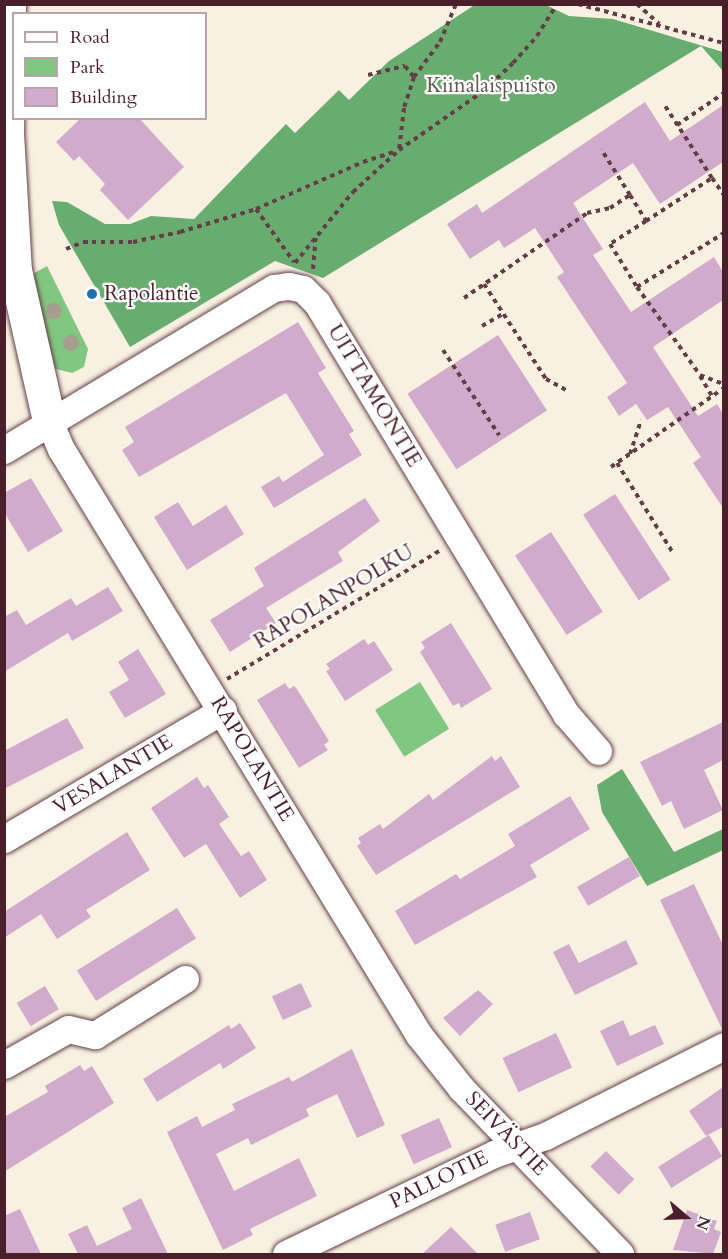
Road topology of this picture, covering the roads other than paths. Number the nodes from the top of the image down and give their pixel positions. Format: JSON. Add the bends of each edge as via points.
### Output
{"nodes":[{"id":1,"x":9,"y":4,"type":"edge"},
{"id":2,"x":50,"y":421,"type":"junction"},
{"id":3,"x":4,"y":450,"type":"edge"},
{"id":4,"x":223,"y":710,"type":"junction"},
{"id":5,"x":598,"y":751,"type":"dead end"},
{"id":6,"x":4,"y":839,"type":"edge"},
{"id":7,"x":185,"y":979,"type":"dead end"},
{"id":8,"x":402,"y":1005,"type":"joint"},
{"id":9,"x":723,"y":1046,"type":"edge"},
{"id":10,"x":4,"y":1065,"type":"edge"},
{"id":11,"x":519,"y":1146,"type":"junction"},
{"id":12,"x":286,"y":1254,"type":"edge"},
{"id":13,"x":620,"y":1254,"type":"edge"}],
"edges":[{"from":1,"to":2,"type":"main road","via":[[7,133],[15,270],[38,383]]},
{"from":2,"to":3,"type":"street"},
{"from":2,"to":4,"type":"street","name":"RAPOLANTIE","via":[[61,449]]},
{"from":2,"to":5,"type":"street","name":"UITTAMONTIE","via":[[301,275],[566,714]]},
{"from":4,"to":6,"type":"street","name":"VESALANTIE"},
{"from":4,"to":8,"type":"street","name":"RAPOLANTIE"},
{"from":7,"to":10,"type":"street","via":[[94,1035],[68,1029]]},
{"from":8,"to":11,"type":"street","name":"SEIVÄSTIE","via":[[455,1081]]},
{"from":9,"to":11,"type":"street","name":"PALLOTIE"},
{"from":11,"to":12,"type":"street","name":"PALLOTIE","via":[[494,1154]]},
{"from":11,"to":13,"type":"street","name":"SEIVÄSTIE"}]}
